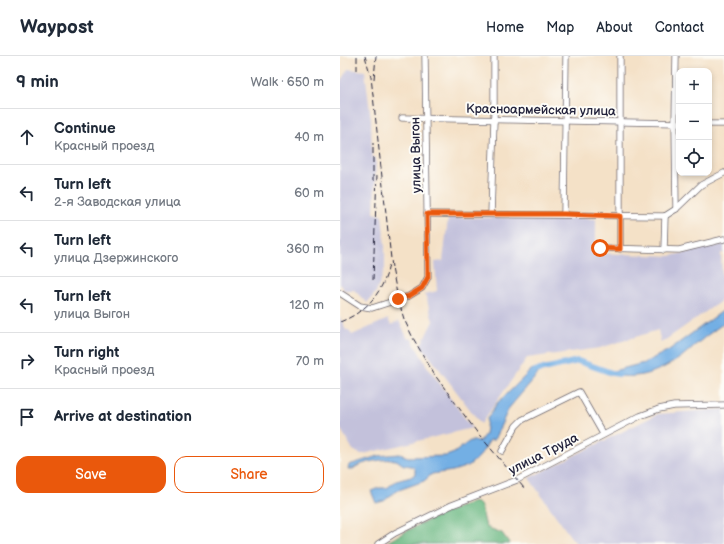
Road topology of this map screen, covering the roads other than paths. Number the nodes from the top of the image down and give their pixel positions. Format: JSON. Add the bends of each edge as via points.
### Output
{"nodes":[{"id":1,"x":425,"y":56,"type":"edge"},
{"id":2,"x":494,"y":56,"type":"edge"},
{"id":3,"x":566,"y":56,"type":"edge"},
{"id":4,"x":620,"y":56,"type":"edge"},
{"id":5,"x":676,"y":56,"type":"edge"},
{"id":6,"x":677,"y":104,"type":"edge"},
{"id":7,"x":425,"y":117,"type":"junction"},
{"id":8,"x":402,"y":118,"type":"dead end"},
{"id":9,"x":494,"y":120,"type":"junction"},
{"id":10,"x":564,"y":120,"type":"junction"},
{"id":11,"x":620,"y":121,"type":"junction"},
{"id":12,"x":676,"y":123,"type":"edge"},
{"id":13,"x":712,"y":124,"type":"edge"},
{"id":14,"x":724,"y":124,"type":"edge"},
{"id":15,"x":677,"y":140,"type":"edge"},
{"id":16,"x":724,"y":173,"type":"edge"},
{"id":17,"x":676,"y":209,"type":"junction"},
{"id":18,"x":427,"y":214,"type":"junction"},
{"id":19,"x":492,"y":214,"type":"junction"},
{"id":20,"x":564,"y":214,"type":"junction"},
{"id":21,"x":620,"y":216,"type":"junction"},
{"id":22,"x":665,"y":216,"type":"junction"},
{"id":23,"x":724,"y":239,"type":"edge"},
{"id":24,"x":600,"y":248,"type":"dead end"},
{"id":25,"x":620,"y":249,"type":"junction"},
{"id":26,"x":664,"y":250,"type":"junction"},
{"id":27,"x":340,"y":293,"type":"edge"},
{"id":28,"x":724,"y":405,"type":"edge"},
{"id":29,"x":603,"y":434,"type":"junction"},
{"id":30,"x":502,"y":451,"type":"dead end"},
{"id":31,"x":378,"y":544,"type":"edge"}],
"edges":[{"from":1,"to":7,"type":"street","name":"улица Выгон"},
{"from":2,"to":9,"type":"street"},
{"from":3,"to":10,"type":"street"},
{"from":4,"to":11,"type":"street"},
{"from":5,"to":6,"type":"street"},
{"from":7,"to":8,"type":"street","name":"Красноармейская улица"},
{"from":7,"to":9,"type":"street","name":"Красноармейская улица"},
{"from":7,"to":18,"type":"street","name":"улица Выгон"},
{"from":9,"to":10,"type":"street","name":"Красноармейская улица"},
{"from":9,"to":19,"type":"street"},
{"from":10,"to":11,"type":"street","name":"Красноармейская улица"},
{"from":10,"to":20,"type":"street"},
{"from":11,"to":12,"type":"street","name":"Красноармейская улица"},
{"from":11,"to":21,"type":"street"},
{"from":13,"to":14,"type":"street"},
{"from":15,"to":17,"type":"street"},
{"from":16,"to":17,"type":"street","via":[[701,185]]},
{"from":17,"to":22,"type":"street"},
{"from":18,"to":19,"type":"street"},
{"from":18,"to":27,"type":"street","name":"улица Выгон","via":[[428,277],[422,288],[409,296],[372,308],[360,306]]},
{"from":19,"to":20,"type":"street"},
{"from":20,"to":21,"type":"street"},
{"from":21,"to":22,"type":"street"},
{"from":21,"to":25,"type":"street"},
{"from":22,"to":26,"type":"street"},
{"from":23,"to":26,"type":"street","via":[[679,250]]},
{"from":24,"to":25,"type":"street"},
{"from":25,"to":26,"type":"street"},
{"from":28,"to":29,"type":"street","name":"улица Труда","via":[[674,406],[659,409]]},
{"from":29,"to":30,"type":"street","via":[[579,392],[522,420]]},
{"from":29,"to":31,"type":"street","name":"улица Труда","via":[[517,480],[452,505]]}]}
